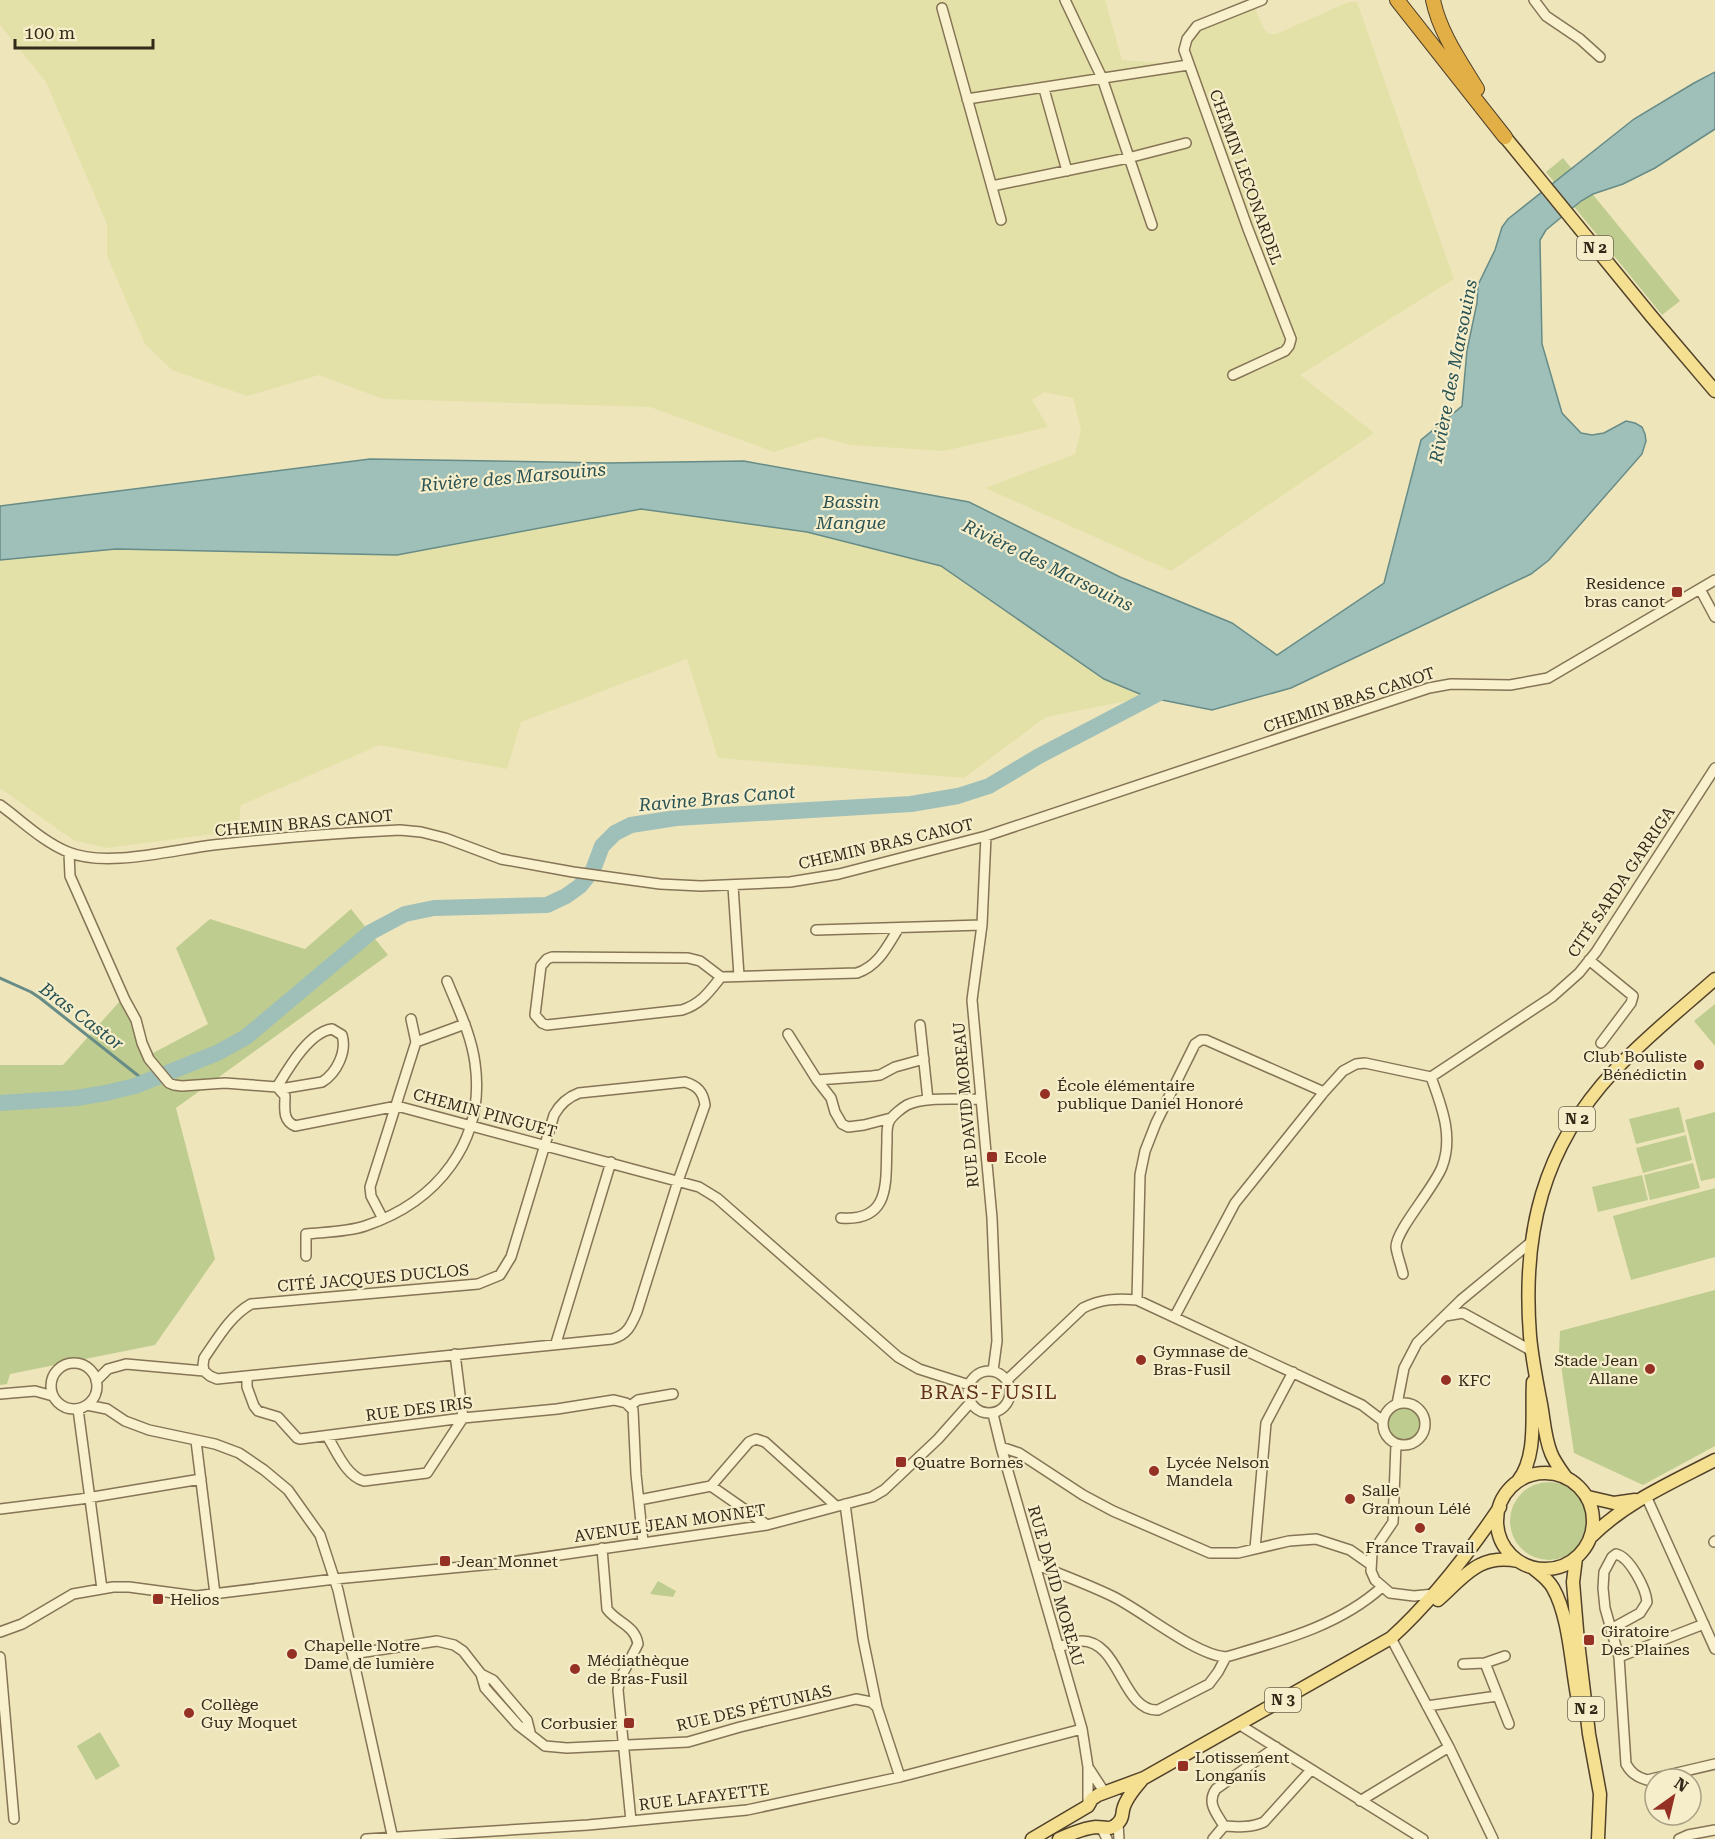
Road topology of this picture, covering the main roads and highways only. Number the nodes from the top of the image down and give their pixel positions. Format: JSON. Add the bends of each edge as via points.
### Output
{"nodes":[{"id":1,"x":1397,"y":0,"type":"edge"},
{"id":2,"x":1433,"y":0,"type":"edge"},
{"id":3,"x":1505,"y":137,"type":"junction"},
{"id":4,"x":1714,"y":391,"type":"edge"},
{"id":5,"x":1715,"y":980,"type":"edge"},
{"id":6,"x":1533,"y":1369,"type":"junction"},
{"id":7,"x":1715,"y":1460,"type":"edge"},
{"id":8,"x":1565,"y":1476,"type":"junction"},
{"id":9,"x":1517,"y":1482,"type":"junction"},
{"id":10,"x":1588,"y":1497,"type":"junction"},
{"id":11,"x":1642,"y":1498,"type":"junction"},
{"id":12,"x":1500,"y":1507,"type":"junction"},
{"id":13,"x":1592,"y":1536,"type":"junction"},
{"id":14,"x":1576,"y":1558,"type":"junction"},
{"id":15,"x":1518,"y":1561,"type":"junction"},
{"id":16,"x":1532,"y":1567,"type":"junction"},
{"id":17,"x":1417,"y":1614,"type":"junction"},
{"id":18,"x":1144,"y":1778,"type":"junction"},
{"id":19,"x":1105,"y":1793,"type":"junction"},
{"id":20,"x":1088,"y":1806,"type":"junction"},
{"id":21,"x":1123,"y":1809,"type":"junction"},
{"id":22,"x":1102,"y":1832,"type":"edge"},
{"id":23,"x":1598,"y":1837,"type":"edge"},
{"id":24,"x":1032,"y":1839,"type":"edge"},
{"id":25,"x":1059,"y":1839,"type":"edge"}],
"edges":[{"from":1,"to":3,"type":"highway","number":"N 2"},
{"from":2,"to":3,"type":"highway","via":[[1450,45]]},
{"from":3,"to":4,"type":"main road","number":"N 2"},
{"from":5,"to":6,"type":"main road","number":"N 2","via":[[1612,1073],[1569,1131],[1555,1159],[1530,1243],[1527,1285]]},
{"from":6,"to":8,"type":"main road","number":"N 2","via":[[1551,1453]]},
{"from":6,"to":9,"type":"main road","number":"N 2","via":[[1531,1457]]},
{"from":7,"to":11,"type":"main road"},
{"from":8,"to":9,"type":"main road","via":[[1537,1474]]},
{"from":8,"to":10,"type":"main road","number":"N 2"},
{"from":9,"to":12,"type":"main road","number":"N 2","via":[[1505,1494]]},
{"from":10,"to":11,"type":"main road","via":[[1614,1503]]},
{"from":10,"to":13,"type":"main road"},
{"from":11,"to":13,"type":"main road","via":[[1604,1523]]},
{"from":12,"to":15,"type":"main road","via":[[1500,1534]]},
{"from":12,"to":17,"type":"main road","number":"N 3"},
{"from":13,"to":14,"type":"main road"},
{"from":14,"to":16,"type":"main road","number":"N 2","via":[[1555,1568]]},
{"from":14,"to":23,"type":"main road","number":"N 2","via":[[1573,1582],[1578,1642],[1600,1794]]},
{"from":15,"to":16,"type":"main road","number":"N 2"},
{"from":15,"to":17,"type":"main road","number":"N 3","via":[[1492,1559],[1475,1567]]},
{"from":16,"to":23,"type":"main road","number":"N 2","via":[[1553,1588],[1564,1621]]},
{"from":17,"to":18,"type":"main road","number":"N 3","via":[[1391,1638]]},
{"from":18,"to":19,"type":"main road","number":"N 3"},
{"from":18,"to":21,"type":"main road","number":"N 3"},
{"from":19,"to":20,"type":"main road","via":[[1092,1799]]},
{"from":19,"to":21,"type":"main road","via":[[1117,1798]]},
{"from":20,"to":22,"type":"main road","via":[[1089,1818]]},
{"from":20,"to":24,"type":"main road"},
{"from":21,"to":22,"type":"main road","via":[[1118,1824]]},
{"from":22,"to":25,"type":"main road","via":[[1075,1832]]}]}
